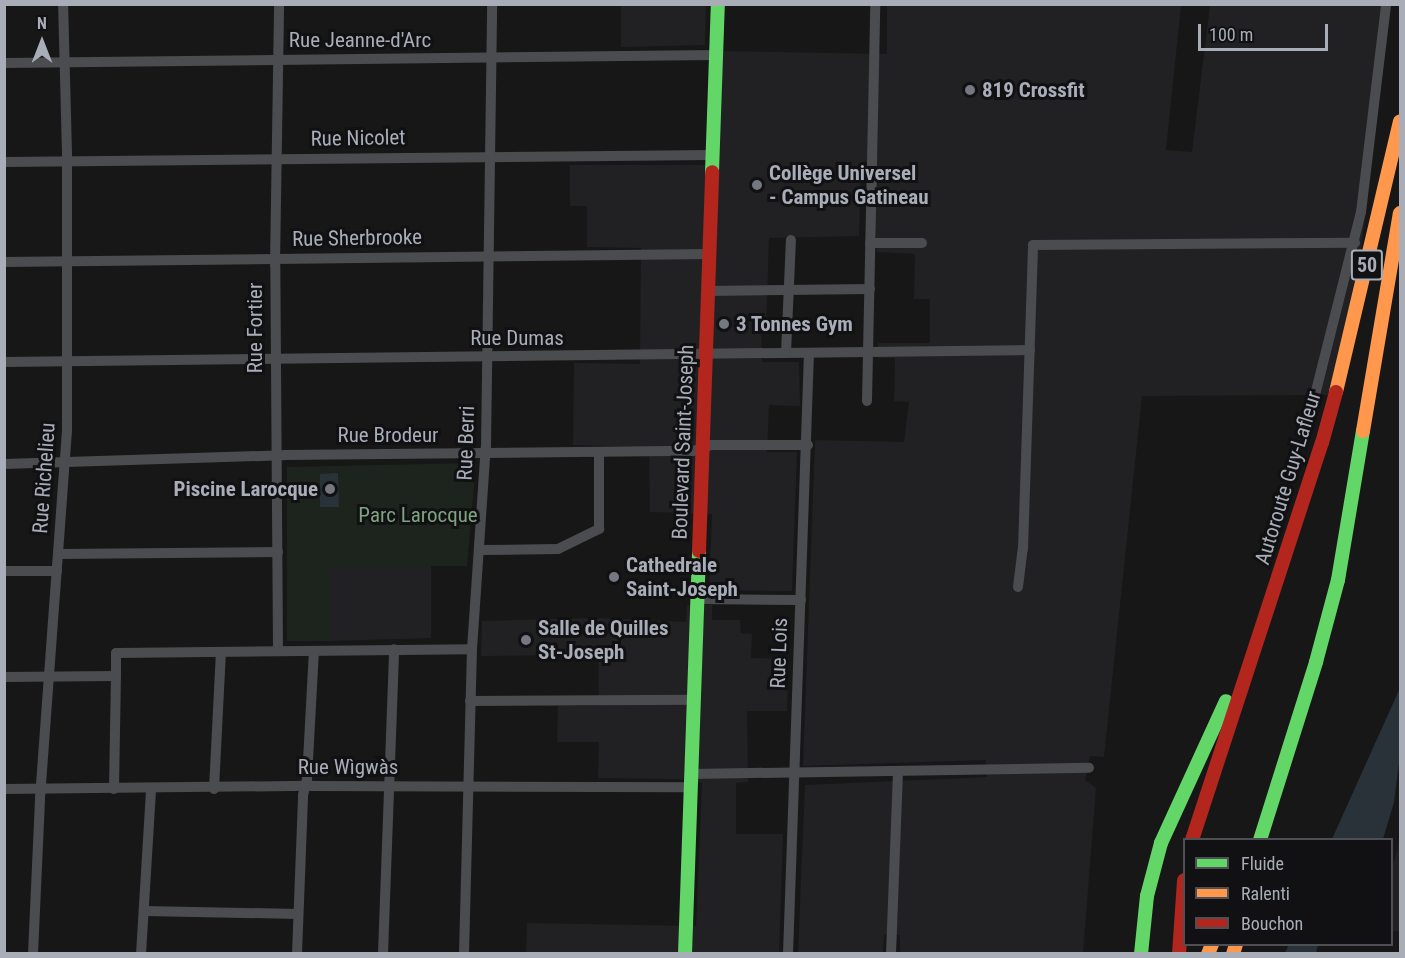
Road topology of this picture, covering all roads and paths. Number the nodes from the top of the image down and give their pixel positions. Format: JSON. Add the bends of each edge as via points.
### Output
{"nodes":[{"id":1,"x":63,"y":4,"type":"edge"},
{"id":2,"x":279,"y":4,"type":"edge"},
{"id":3,"x":492,"y":4,"type":"edge"},
{"id":4,"x":718,"y":4,"type":"edge"},
{"id":5,"x":875,"y":4,"type":"edge"},
{"id":6,"x":1386,"y":4,"type":"edge"},
{"id":7,"x":716,"y":55,"type":"junction"},
{"id":8,"x":491,"y":58,"type":"junction"},
{"id":9,"x":278,"y":60,"type":"junction"},
{"id":10,"x":64,"y":62,"type":"junction"},
{"id":11,"x":4,"y":63,"type":"edge"},
{"id":12,"x":1401,"y":122,"type":"edge"},
{"id":13,"x":712,"y":155,"type":"junction"},
{"id":14,"x":490,"y":157,"type":"junction"},
{"id":15,"x":277,"y":159,"type":"junction"},
{"id":16,"x":4,"y":162,"type":"edge"},
{"id":17,"x":67,"y":162,"type":"junction"},
{"id":18,"x":1401,"y":213,"type":"edge"},
{"id":19,"x":790,"y":240,"type":"dead end"},
{"id":20,"x":870,"y":243,"type":"junction"},
{"id":21,"x":922,"y":243,"type":"dead end"},
{"id":22,"x":1355,"y":243,"type":"junction"},
{"id":23,"x":709,"y":254,"type":"junction"},
{"id":24,"x":487,"y":256,"type":"junction"},
{"id":25,"x":275,"y":259,"type":"junction"},
{"id":26,"x":68,"y":261,"type":"junction"},
{"id":27,"x":4,"y":262,"type":"edge"},
{"id":28,"x":788,"y":290,"type":"junction"},
{"id":29,"x":870,"y":290,"type":"junction"},
{"id":30,"x":708,"y":291,"type":"junction"},
{"id":31,"x":1030,"y":350,"type":"junction"},
{"id":32,"x":786,"y":353,"type":"junction"},
{"id":33,"x":809,"y":353,"type":"junction"},
{"id":34,"x":868,"y":353,"type":"junction"},
{"id":35,"x":706,"y":355,"type":"junction"},
{"id":36,"x":487,"y":358,"type":"junction"},
{"id":37,"x":275,"y":359,"type":"junction"},
{"id":38,"x":4,"y":362,"type":"edge"},
{"id":39,"x":68,"y":362,"type":"junction"},
{"id":40,"x":1314,"y":399,"type":"dead end"},
{"id":41,"x":867,"y":401,"type":"dead end"},
{"id":42,"x":807,"y":445,"type":"junction"},
{"id":43,"x":703,"y":447,"type":"junction"},
{"id":44,"x":599,"y":452,"type":"junction"},
{"id":45,"x":486,"y":454,"type":"junction"},
{"id":46,"x":276,"y":456,"type":"junction"},
{"id":47,"x":64,"y":462,"type":"junction"},
{"id":48,"x":4,"y":464,"type":"edge"},
{"id":49,"x":480,"y":550,"type":"junction"},
{"id":50,"x":278,"y":552,"type":"junction"},
{"id":51,"x":58,"y":554,"type":"junction"},
{"id":52,"x":4,"y":571,"type":"edge"},
{"id":53,"x":57,"y":571,"type":"junction"},
{"id":54,"x":1018,"y":587,"type":"dead end"},
{"id":55,"x":699,"y":599,"type":"junction"},
{"id":56,"x":1273,"y":599,"type":"junction"},
{"id":57,"x":801,"y":600,"type":"junction"},
{"id":58,"x":472,"y":649,"type":"junction"},
{"id":59,"x":394,"y":650,"type":"junction"},
{"id":60,"x":278,"y":651,"type":"junction"},
{"id":61,"x":314,"y":651,"type":"junction"},
{"id":62,"x":221,"y":652,"type":"junction"},
{"id":63,"x":116,"y":676,"type":"junction"},
{"id":64,"x":4,"y":677,"type":"edge"},
{"id":65,"x":48,"y":677,"type":"junction"},
{"id":66,"x":695,"y":700,"type":"junction"},
{"id":67,"x":470,"y":701,"type":"junction"},
{"id":68,"x":1284,"y":764,"type":"junction"},
{"id":69,"x":1089,"y":768,"type":"dead end"},
{"id":70,"x":898,"y":772,"type":"junction"},
{"id":71,"x":795,"y":774,"type":"junction"},
{"id":72,"x":692,"y":780,"type":"junction"},
{"id":73,"x":305,"y":786,"type":"junction"},
{"id":74,"x":387,"y":787,"type":"junction"},
{"id":75,"x":469,"y":787,"type":"junction"},
{"id":76,"x":4,"y":789,"type":"edge"},
{"id":77,"x":40,"y":789,"type":"junction"},
{"id":78,"x":114,"y":789,"type":"junction"},
{"id":79,"x":151,"y":789,"type":"junction"},
{"id":80,"x":214,"y":789,"type":"junction"},
{"id":81,"x":1193,"y":838,"type":"edge"},
{"id":82,"x":1261,"y":838,"type":"edge"},
{"id":83,"x":1268,"y":838,"type":"edge"},
{"id":84,"x":1183,"y":905,"type":"edge"},
{"id":85,"x":144,"y":911,"type":"junction"},
{"id":86,"x":298,"y":914,"type":"junction"},
{"id":87,"x":33,"y":954,"type":"edge"},
{"id":88,"x":141,"y":954,"type":"edge"},
{"id":89,"x":297,"y":954,"type":"edge"},
{"id":90,"x":383,"y":954,"type":"edge"},
{"id":91,"x":464,"y":954,"type":"edge"},
{"id":92,"x":685,"y":954,"type":"edge"},
{"id":93,"x":788,"y":954,"type":"edge"},
{"id":94,"x":891,"y":954,"type":"edge"},
{"id":95,"x":1141,"y":954,"type":"edge"},
{"id":96,"x":1179,"y":954,"type":"edge"}],
"edges":[{"from":1,"to":10,"type":"street","name":"Rue Richelieu"},
{"from":2,"to":9,"type":"street","name":"Rue Fortier"},
{"from":3,"to":8,"type":"street","name":"Rue Berri"},
{"from":4,"to":7,"type":"main road","name":"Boulevard Saint-Joseph"},
{"from":5,"to":20,"type":"street"},
{"from":6,"to":22,"type":"street"},
{"from":7,"to":8,"type":"street","name":"Rue Jeanne-d'Arc"},
{"from":7,"to":13,"type":"main road","name":"Boulevard Saint-Joseph"},
{"from":8,"to":9,"type":"street","name":"Rue Jeanne-d'Arc"},
{"from":8,"to":14,"type":"street","name":"Rue Berri"},
{"from":9,"to":10,"type":"street","name":"Rue Jeanne-d'Arc"},
{"from":9,"to":15,"type":"street","name":"Rue Fortier"},
{"from":10,"to":11,"type":"street","name":"Rue Jeanne-d'Arc"},
{"from":10,"to":17,"type":"street","name":"Rue Richelieu"},
{"from":12,"to":56,"type":"main road","name":"Autoroute Guy-Lafleur","number":"50","via":[[1332,408]]},
{"from":13,"to":14,"type":"street","name":"Rue Nicolet"},
{"from":13,"to":23,"type":"main road","name":"Boulevard Saint-Joseph"},
{"from":14,"to":15,"type":"street","name":"Rue Nicolet"},
{"from":14,"to":24,"type":"street","name":"Rue Berri"},
{"from":15,"to":17,"type":"street","name":"Rue Nicolet"},
{"from":15,"to":25,"type":"street","name":"Rue Fortier"},
{"from":16,"to":17,"type":"street","name":"Rue Nicolet"},
{"from":17,"to":26,"type":"street","name":"Rue Richelieu"},
{"from":18,"to":68,"type":"main road","number":"50","via":[[1341,568]]},
{"from":19,"to":28,"type":"street"},
{"from":20,"to":21,"type":"street"},
{"from":20,"to":29,"type":"street"},
{"from":22,"to":31,"type":"street","via":[[1033,245]]},
{"from":22,"to":40,"type":"street"},
{"from":23,"to":24,"type":"street","name":"Rue Sherbrooke"},
{"from":23,"to":30,"type":"main road","name":"Boulevard Saint-Joseph"},
{"from":24,"to":25,"type":"street","name":"Rue Sherbrooke"},
{"from":24,"to":36,"type":"street","name":"Rue Berri"},
{"from":25,"to":26,"type":"street","name":"Rue Sherbrooke"},
{"from":25,"to":37,"type":"street","name":"Rue Fortier"},
{"from":26,"to":27,"type":"street","name":"Rue Sherbrooke"},
{"from":26,"to":39,"type":"street","name":"Rue Richelieu"},
{"from":28,"to":29,"type":"street"},
{"from":28,"to":30,"type":"street"},
{"from":28,"to":32,"type":"street"},
{"from":29,"to":34,"type":"street"},
{"from":30,"to":35,"type":"main road","name":"Boulevard Saint-Joseph"},
{"from":31,"to":34,"type":"street","name":"Rue Dumas"},
{"from":31,"to":54,"type":"street","via":[[1023,549]]},
{"from":32,"to":33,"type":"street","name":"Rue Dumas"},
{"from":32,"to":35,"type":"street","name":"Rue Dumas"},
{"from":33,"to":34,"type":"street","name":"Rue Dumas"},
{"from":33,"to":42,"type":"street","name":"Rue Lois"},
{"from":34,"to":41,"type":"street"},
{"from":35,"to":36,"type":"street","name":"Rue Dumas"},
{"from":35,"to":43,"type":"main road","name":"Boulevard Saint-Joseph"},
{"from":36,"to":37,"type":"street","name":"Rue Dumas"},
{"from":36,"to":45,"type":"street","name":"Rue Berri"},
{"from":37,"to":39,"type":"street","name":"Rue Dumas"},
{"from":37,"to":46,"type":"street","name":"Rue Fortier"},
{"from":38,"to":39,"type":"street","name":"Rue Dumas"},
{"from":39,"to":47,"type":"street","name":"Rue Richelieu"},
{"from":42,"to":43,"type":"street","name":"Rue Brodeur"},
{"from":42,"to":57,"type":"street","name":"Rue Lois"},
{"from":43,"to":44,"type":"street","name":"Rue Brodeur","via":[[693,451]]},
{"from":43,"to":55,"type":"main road","name":"Boulevard Saint-Joseph"},
{"from":44,"to":45,"type":"street","name":"Rue Brodeur"},
{"from":44,"to":49,"type":"street","via":[[599,529],[558,549]]},
{"from":45,"to":46,"type":"street","name":"Rue Brodeur"},
{"from":45,"to":49,"type":"street","name":"Rue Berri"},
{"from":46,"to":47,"type":"street","name":"Rue Brodeur"},
{"from":46,"to":50,"type":"street","name":"Rue Fortier"},
{"from":47,"to":48,"type":"street","name":"Rue Brodeur"},
{"from":47,"to":51,"type":"street","name":"Rue Richelieu"},
{"from":49,"to":58,"type":"street","name":"Rue Berri"},
{"from":50,"to":51,"type":"street"},
{"from":50,"to":60,"type":"street","name":"Rue Fortier"},
{"from":51,"to":53,"type":"street","name":"Rue Richelieu"},
{"from":52,"to":53,"type":"street"},
{"from":53,"to":65,"type":"street","name":"Rue Richelieu"},
{"from":55,"to":57,"type":"street"},
{"from":55,"to":66,"type":"main road","name":"Boulevard Saint-Joseph"},
{"from":56,"to":81,"type":"main road","name":"Autoroute Guy-Lafleur","number":"50"},
{"from":56,"to":95,"type":"main road","via":[[1161,843],[1147,896]]},
{"from":57,"to":71,"type":"street","name":"Rue Lois"},
{"from":58,"to":59,"type":"street"},
{"from":58,"to":67,"type":"street","name":"Rue Berri"},
{"from":59,"to":61,"type":"street"},
{"from":59,"to":74,"type":"street"},
{"from":60,"to":61,"type":"street"},
{"from":60,"to":62,"type":"street"},
{"from":61,"to":73,"type":"street"},
{"from":62,"to":63,"type":"street","via":[[116,653]]},
{"from":62,"to":80,"type":"street"},
{"from":63,"to":65,"type":"street"},
{"from":63,"to":78,"type":"street"},
{"from":64,"to":65,"type":"street"},
{"from":65,"to":77,"type":"street","name":"Rue Richelieu"},
{"from":66,"to":67,"type":"street"},
{"from":66,"to":72,"type":"main road","name":"Boulevard Saint-Joseph"},
{"from":67,"to":75,"type":"street","name":"Rue Berri"},
{"from":68,"to":82,"type":"main road","number":"50"},
{"from":68,"to":83,"type":"main road"},
{"from":69,"to":70,"type":"street","name":"Rue Wìgwàs"},
{"from":70,"to":71,"type":"street","name":"Rue Wìgwàs"},
{"from":70,"to":94,"type":"street"},
{"from":71,"to":72,"type":"street","name":"Rue Wìgwàs"},
{"from":71,"to":93,"type":"street","name":"Rue Lois"},
{"from":72,"to":75,"type":"street","name":"Rue Wìgwàs"},
{"from":72,"to":92,"type":"main road","name":"Boulevard Saint-Joseph"},
{"from":73,"to":74,"type":"street","name":"Rue Wìgwàs"},
{"from":73,"to":80,"type":"street","name":"Rue Wìgwàs"},
{"from":73,"to":86,"type":"street"},
{"from":74,"to":75,"type":"street","name":"Rue Wìgwàs"},
{"from":74,"to":90,"type":"street"},
{"from":75,"to":91,"type":"street","name":"Rue Berri"},
{"from":76,"to":77,"type":"street","name":"Rue Wìgwàs"},
{"from":77,"to":78,"type":"street","name":"Rue Wìgwàs"},
{"from":77,"to":87,"type":"street","name":"Rue Richelieu"},
{"from":78,"to":79,"type":"street","name":"Rue Wìgwàs"},
{"from":79,"to":80,"type":"street","name":"Rue Wìgwàs"},
{"from":79,"to":85,"type":"street"},
{"from":84,"to":96,"type":"main road"},
{"from":85,"to":86,"type":"street"},
{"from":85,"to":88,"type":"street"},
{"from":86,"to":89,"type":"street"}]}
